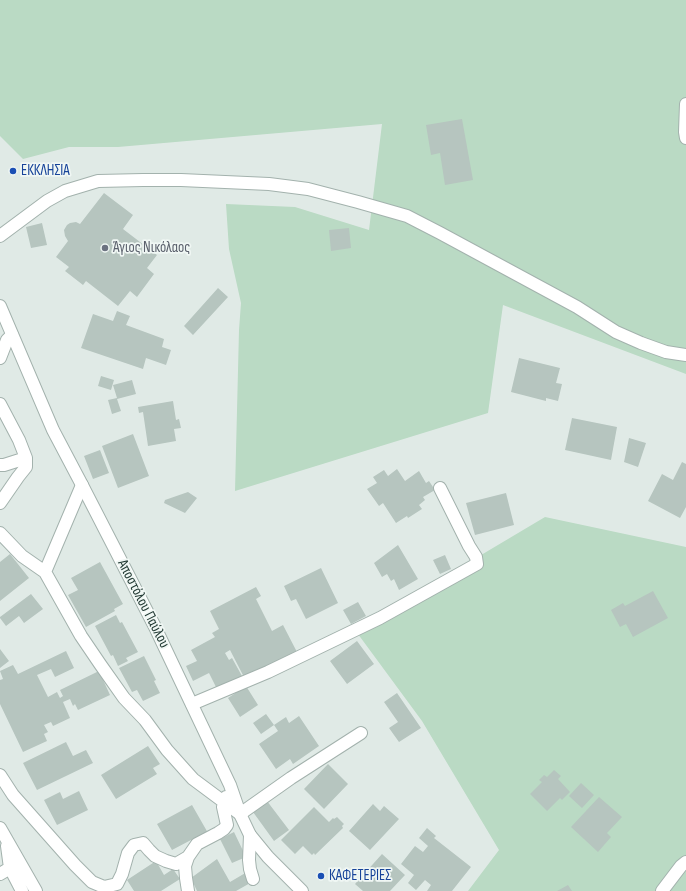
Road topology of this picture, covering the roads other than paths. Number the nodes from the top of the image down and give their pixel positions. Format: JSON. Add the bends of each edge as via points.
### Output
{"nodes":[{"id":1,"x":686,"y":104,"type":"edge"},
{"id":2,"x":686,"y":138,"type":"edge"},
{"id":3,"x":0,"y":236,"type":"edge"},
{"id":4,"x":0,"y":306,"type":"edge"},
{"id":5,"x":12,"y":335,"type":"junction"},
{"id":6,"x":686,"y":355,"type":"edge"},
{"id":7,"x":0,"y":358,"type":"edge"},
{"id":8,"x":0,"y":404,"type":"edge"},
{"id":9,"x":26,"y":458,"type":"junction"},
{"id":10,"x":0,"y":465,"type":"edge"},
{"id":11,"x":82,"y":485,"type":"junction"},
{"id":12,"x":440,"y":488,"type":"dead end"},
{"id":13,"x":0,"y":502,"type":"edge"},
{"id":14,"x":0,"y":533,"type":"edge"},
{"id":15,"x":45,"y":572,"type":"junction"},
{"id":16,"x":192,"y":704,"type":"junction"},
{"id":17,"x":361,"y":733,"type":"dead end"},
{"id":18,"x":0,"y":775,"type":"edge"},
{"id":19,"x":230,"y":785,"type":"junction"},
{"id":20,"x":224,"y":802,"type":"junction"},
{"id":21,"x":240,"y":814,"type":"junction"},
{"id":22,"x":3,"y":833,"type":"edge"},
{"id":23,"x":250,"y":834,"type":"junction"},
{"id":24,"x":188,"y":858,"type":"junction"},
{"id":25,"x":686,"y":862,"type":"edge"},
{"id":26,"x":5,"y":871,"type":"edge"},
{"id":27,"x":253,"y":880,"type":"dead end"},
{"id":28,"x":22,"y":891,"type":"edge"},
{"id":29,"x":36,"y":891,"type":"edge"},
{"id":30,"x":188,"y":891,"type":"edge"},
{"id":31,"x":302,"y":891,"type":"edge"},
{"id":32,"x":662,"y":891,"type":"edge"}],
"edges":[{"from":1,"to":2,"type":"street"},
{"from":3,"to":6,"type":"street","via":[[65,191],[98,181],[181,180],[269,184],[308,190],[407,216],[577,307],[616,332],[666,352]]},
{"from":4,"to":5,"type":"street","name":"Αποστόλου Παύλου"},
{"from":5,"to":7,"type":"street","via":[[7,340]]},
{"from":5,"to":11,"type":"street","name":"Αποστόλου Παύλου","via":[[53,430]]},
{"from":8,"to":9,"type":"street"},
{"from":9,"to":10,"type":"street"},
{"from":9,"to":13,"type":"street","via":[[26,467]]},
{"from":11,"to":15,"type":"street"},
{"from":11,"to":16,"type":"street","name":"Αποστόλου Παύλου"},
{"from":12,"to":16,"type":"street","via":[[476,557],[476,564],[380,618],[268,672]]},
{"from":14,"to":15,"type":"street","via":[[22,556]]},
{"from":15,"to":20,"type":"street","via":[[81,636],[124,698],[193,779]]},
{"from":16,"to":19,"type":"street","name":"Αποστόλου Παύλου"},
{"from":17,"to":21,"type":"street"},
{"from":18,"to":24,"type":"street","via":[[22,806],[92,882],[104,887],[117,884],[128,852],[134,845],[143,843],[155,856],[176,864]]},
{"from":19,"to":20,"type":"street"},
{"from":19,"to":21,"type":"street","name":"Αποστόλου Παύλου"},
{"from":20,"to":21,"type":"street"},
{"from":20,"to":24,"type":"street","via":[[227,825],[198,844]]},
{"from":21,"to":23,"type":"street","name":"Αποστόλου Παύλου"},
{"from":22,"to":26,"type":"street"},
{"from":22,"to":29,"type":"street"},
{"from":23,"to":27,"type":"street","via":[[250,869]]},
{"from":23,"to":31,"type":"street","name":"Αποστόλου Παύλου","via":[[268,857]]},
{"from":24,"to":30,"type":"street","via":[[185,866]]},
{"from":25,"to":32,"type":"street"},
{"from":26,"to":28,"type":"street"}]}
